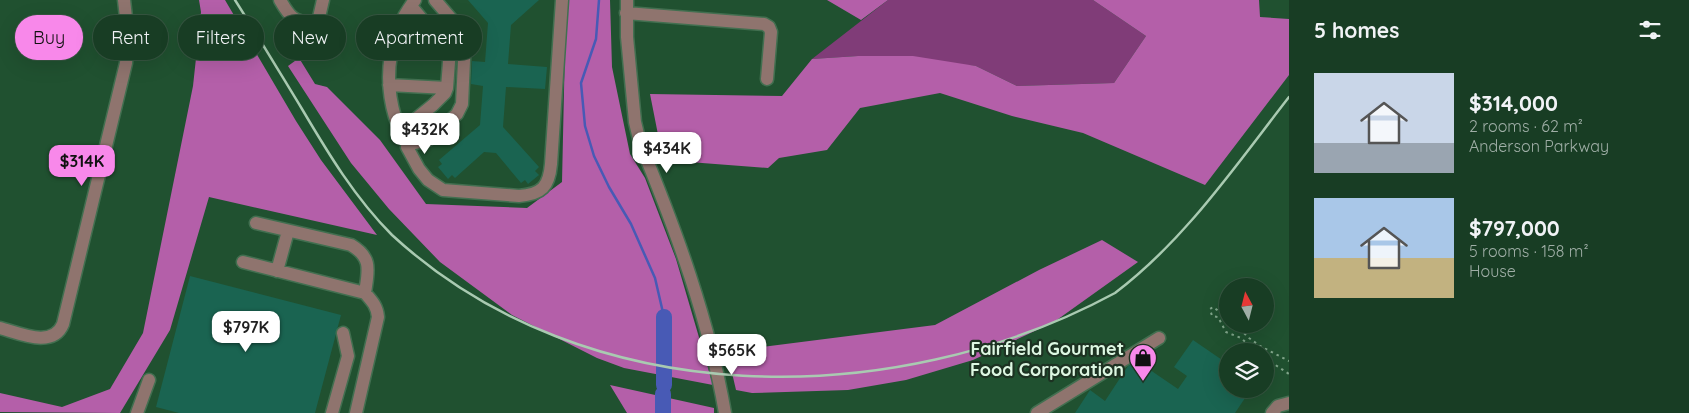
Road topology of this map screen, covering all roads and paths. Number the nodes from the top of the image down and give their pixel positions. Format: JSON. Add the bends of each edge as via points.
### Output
{"nodes":[{"id":1,"x":124,"y":0,"type":"edge"},
{"id":2,"x":280,"y":0,"type":"edge"},
{"id":3,"x":323,"y":0,"type":"edge"},
{"id":4,"x":435,"y":0,"type":"edge"},
{"id":5,"x":562,"y":0,"type":"edge"},
{"id":6,"x":626,"y":0,"type":"edge"},
{"id":7,"x":413,"y":3,"type":"edge"},
{"id":8,"x":626,"y":13,"type":"junction"},
{"id":9,"x":406,"y":15,"type":"edge"},
{"id":10,"x":422,"y":15,"type":"edge"},
{"id":11,"x":390,"y":60,"type":"edge"},
{"id":12,"x":448,"y":60,"type":"edge"},
{"id":13,"x":767,"y":79,"type":"dead end"},
{"id":14,"x":389,"y":85,"type":"junction"},
{"id":15,"x":447,"y":88,"type":"junction"},
{"id":16,"x":400,"y":131,"type":"junction"},
{"id":17,"x":409,"y":141,"type":"junction"},
{"id":18,"x":256,"y":223,"type":"dead end"},
{"id":19,"x":288,"y":231,"type":"junction"},
{"id":20,"x":243,"y":262,"type":"dead end"},
{"id":21,"x":277,"y":271,"type":"junction"},
{"id":22,"x":365,"y":293,"type":"junction"},
{"id":23,"x":1219,"y":311,"type":"edge"},
{"id":24,"x":1219,"y":319,"type":"edge"},
{"id":25,"x":0,"y":328,"type":"edge"},
{"id":26,"x":1228,"y":333,"type":"edge"},
{"id":27,"x":1244,"y":333,"type":"edge"},
{"id":28,"x":343,"y":334,"type":"dead end"},
{"id":29,"x":1159,"y":338,"type":"dead end"},
{"id":30,"x":1246,"y":343,"type":"edge"},
{"id":31,"x":1289,"y":361,"type":"edge"},
{"id":32,"x":1274,"y":364,"type":"edge"},
{"id":33,"x":1289,"y":374,"type":"edge"},
{"id":34,"x":149,"y":380,"type":"dead end"},
{"id":35,"x":1289,"y":403,"type":"edge"},
{"id":36,"x":137,"y":413,"type":"edge"},
{"id":37,"x":332,"y":413,"type":"edge"},
{"id":38,"x":356,"y":413,"type":"edge"},
{"id":39,"x":725,"y":413,"type":"edge"},
{"id":40,"x":1037,"y":413,"type":"edge"},
{"id":41,"x":1272,"y":413,"type":"edge"}],
"edges":[{"from":1,"to":25,"type":"street","via":[[128,35],[126,63],[63,324],[56,335],[43,338]]},
{"from":2,"to":3,"type":"street","via":[[297,21],[317,26]]},
{"from":4,"to":17,"type":"street","via":[[466,39],[462,104],[457,114],[428,140]]},
{"from":5,"to":17,"type":"street","via":[[551,164],[544,187],[530,195],[519,196],[443,190],[419,169],[407,147]]},
{"from":6,"to":8,"type":"street"},
{"from":7,"to":9,"type":"street"},
{"from":7,"to":10,"type":"street"},
{"from":8,"to":13,"type":"street","via":[[764,24],[770,32]]},
{"from":8,"to":39,"type":"street","via":[[635,122],[640,144],[692,282]]},
{"from":11,"to":14,"type":"street"},
{"from":12,"to":15,"type":"street"},
{"from":14,"to":15,"type":"street"},
{"from":14,"to":16,"type":"street"},
{"from":15,"to":16,"type":"street","via":[[441,98]]},
{"from":16,"to":17,"type":"street"},
{"from":18,"to":19,"type":"street"},
{"from":19,"to":21,"type":"street"},
{"from":19,"to":22,"type":"street","via":[[351,245],[361,251],[368,266]]},
{"from":20,"to":21,"type":"street"},
{"from":21,"to":22,"type":"street"},
{"from":22,"to":38,"type":"street","via":[[377,308],[378,317]]},
{"from":23,"to":24,"type":"path","via":[[1213,307],[1210,309],[1212,316]]},
{"from":26,"to":30,"type":"path"},
{"from":27,"to":31,"type":"path","via":[[1260,346]]},
{"from":28,"to":37,"type":"street","via":[[348,356]]},
{"from":29,"to":40,"type":"street"},
{"from":32,"to":33,"type":"path"},
{"from":34,"to":36,"type":"street"},
{"from":35,"to":41,"type":"street","via":[[1278,406]]}]}
